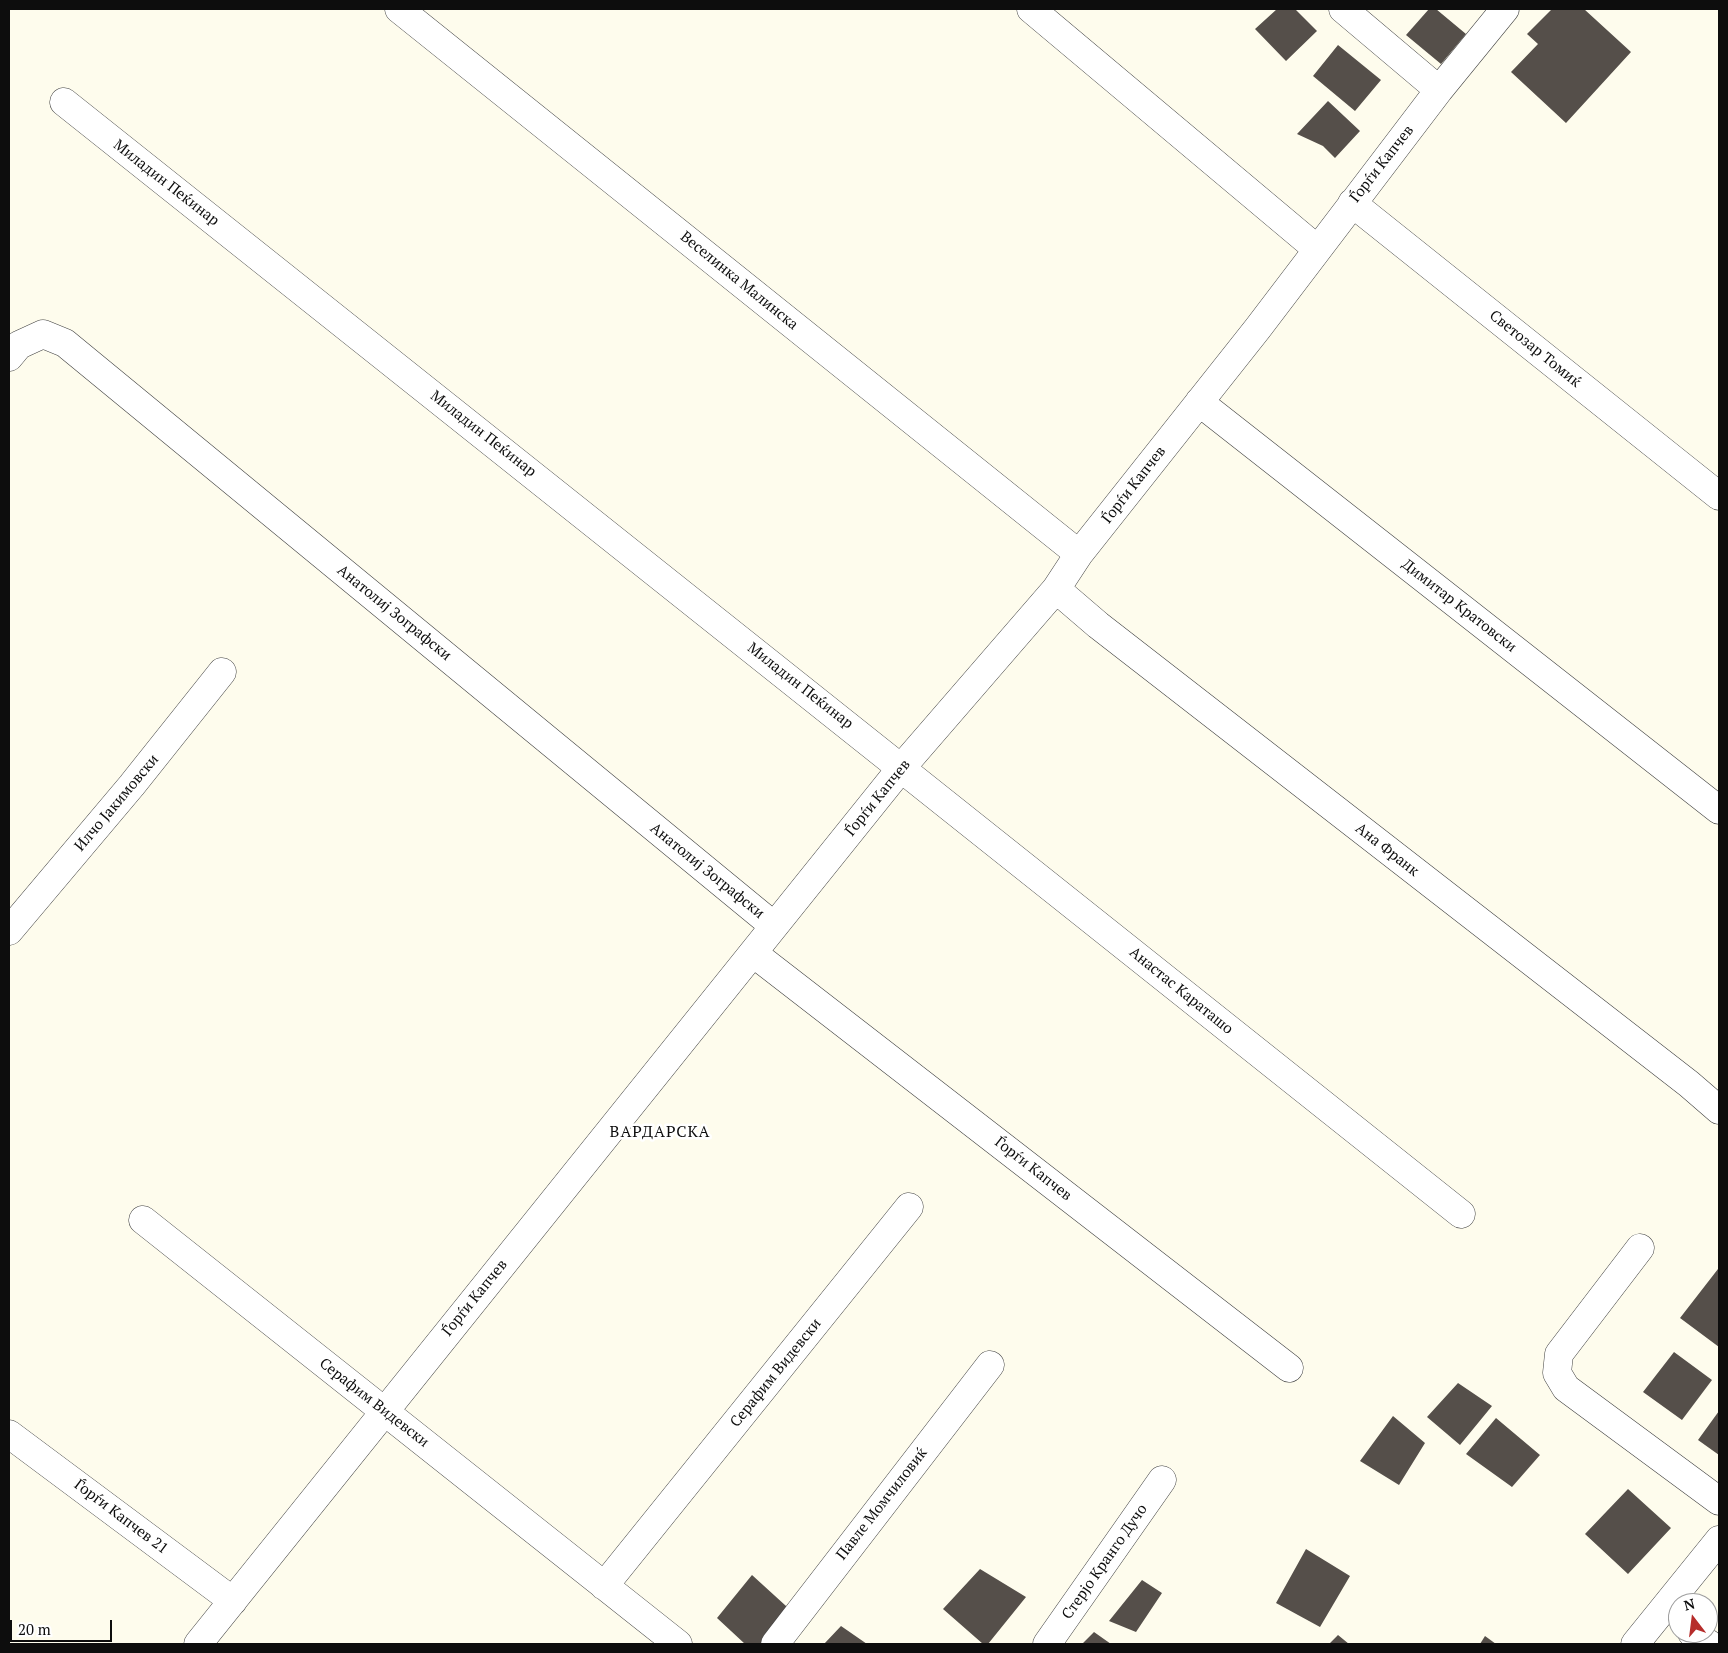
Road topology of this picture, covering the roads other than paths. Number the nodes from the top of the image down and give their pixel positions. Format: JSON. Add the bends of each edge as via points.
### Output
{"nodes":[{"id":1,"x":398,"y":9,"type":"edge"},
{"id":2,"x":1031,"y":9,"type":"edge"},
{"id":3,"x":1342,"y":9,"type":"edge"},
{"id":4,"x":1505,"y":9,"type":"edge"},
{"id":5,"x":1439,"y":90,"type":"junction"},
{"id":6,"x":64,"y":102,"type":"dead end"},
{"id":7,"x":1352,"y":203,"type":"junction"},
{"id":8,"x":1317,"y":249,"type":"junction"},
{"id":9,"x":9,"y":357,"type":"edge"},
{"id":10,"x":1199,"y":402,"type":"junction"},
{"id":11,"x":1719,"y":496,"type":"edge"},
{"id":12,"x":1079,"y":554,"type":"junction"},
{"id":13,"x":1056,"y":589,"type":"junction"},
{"id":14,"x":222,"y":672,"type":"dead end"},
{"id":15,"x":902,"y":767,"type":"junction"},
{"id":16,"x":1719,"y":810,"type":"edge"},
{"id":17,"x":774,"y":926,"type":"junction"},
{"id":18,"x":9,"y":931,"type":"edge"},
{"id":19,"x":753,"y":953,"type":"junction"},
{"id":20,"x":1719,"y":1110,"type":"edge"},
{"id":21,"x":909,"y":1207,"type":"dead end"},
{"id":22,"x":1461,"y":1214,"type":"dead end"},
{"id":23,"x":143,"y":1220,"type":"dead end"},
{"id":24,"x":1640,"y":1248,"type":"dead end"},
{"id":25,"x":990,"y":1365,"type":"dead end"},
{"id":26,"x":1290,"y":1368,"type":"dead end"},
{"id":27,"x":384,"y":1412,"type":"junction"},
{"id":28,"x":9,"y":1434,"type":"edge"},
{"id":29,"x":1162,"y":1480,"type":"dead end"},
{"id":30,"x":1719,"y":1501,"type":"edge"},
{"id":31,"x":1719,"y":1540,"type":"edge"},
{"id":32,"x":604,"y":1586,"type":"junction"},
{"id":33,"x":1686,"y":1593,"type":"edge"},
{"id":34,"x":232,"y":1601,"type":"junction"},
{"id":35,"x":1668,"y":1619,"type":"edge"},
{"id":36,"x":198,"y":1644,"type":"edge"},
{"id":37,"x":678,"y":1644,"type":"edge"},
{"id":38,"x":775,"y":1644,"type":"edge"},
{"id":39,"x":1047,"y":1644,"type":"edge"},
{"id":40,"x":1635,"y":1644,"type":"edge"}],
"edges":[{"from":1,"to":12,"type":"street","name":"Веселинка Малинска"},
{"from":2,"to":8,"type":"street"},
{"from":3,"to":5,"type":"street"},
{"from":4,"to":5,"type":"street","name":"Ѓорѓи Капчев"},
{"from":5,"to":7,"type":"street","name":"Ѓорѓи Капчев"},
{"from":6,"to":15,"type":"street","name":"Миладин Пеќинар"},
{"from":7,"to":8,"type":"street","name":"Ѓорѓи Капчев"},
{"from":7,"to":11,"type":"street","name":"Светозар Томиќ"},
{"from":8,"to":10,"type":"street","name":"Ѓорѓи Капчев"},
{"from":9,"to":17,"type":"street","name":"Анатолиј Зографски","via":[[19,345],[43,334],[65,343]]},
{"from":10,"to":12,"type":"street","name":"Ѓорѓи Капчев"},
{"from":10,"to":16,"type":"street","name":"Димитар Кратовски"},
{"from":12,"to":13,"type":"street","name":"Ѓорѓи Капчев"},
{"from":13,"to":15,"type":"street","name":"Ѓорѓи Капчев"},
{"from":13,"to":20,"type":"street","name":"Ана Франк"},
{"from":14,"to":18,"type":"street","name":"Илчо Јакимовски"},
{"from":15,"to":17,"type":"street","name":"Ѓорѓи Капчев"},
{"from":15,"to":22,"type":"street","name":"Анастас Караташо"},
{"from":17,"to":19,"type":"street","name":"Ѓорѓи Капчев"},
{"from":19,"to":26,"type":"street","name":"Ѓорѓи Капчев"},
{"from":19,"to":27,"type":"street","name":"Ѓорѓи Капчев"},
{"from":21,"to":32,"type":"street","name":"Серафим Видевски"},
{"from":23,"to":27,"type":"street","name":"Серафим Видевски"},
{"from":24,"to":30,"type":"street","via":[[1559,1354],[1557,1373],[1566,1388]]},
{"from":25,"to":38,"type":"street","name":"Павле Момчиловиќ"},
{"from":27,"to":32,"type":"street","name":"Серафим Видевски"},
{"from":27,"to":34,"type":"street","name":"Ѓорѓи Капчев"},
{"from":28,"to":34,"type":"street","name":"Ѓорѓи Капчев 21"},
{"from":29,"to":39,"type":"street","name":"Стерјо Кранго Дучо"},
{"from":31,"to":33,"type":"street"},
{"from":32,"to":37,"type":"street","name":"Серафим Видевски"},
{"from":34,"to":36,"type":"street","name":"Ѓорѓи Капчев"},
{"from":35,"to":40,"type":"street"}]}
